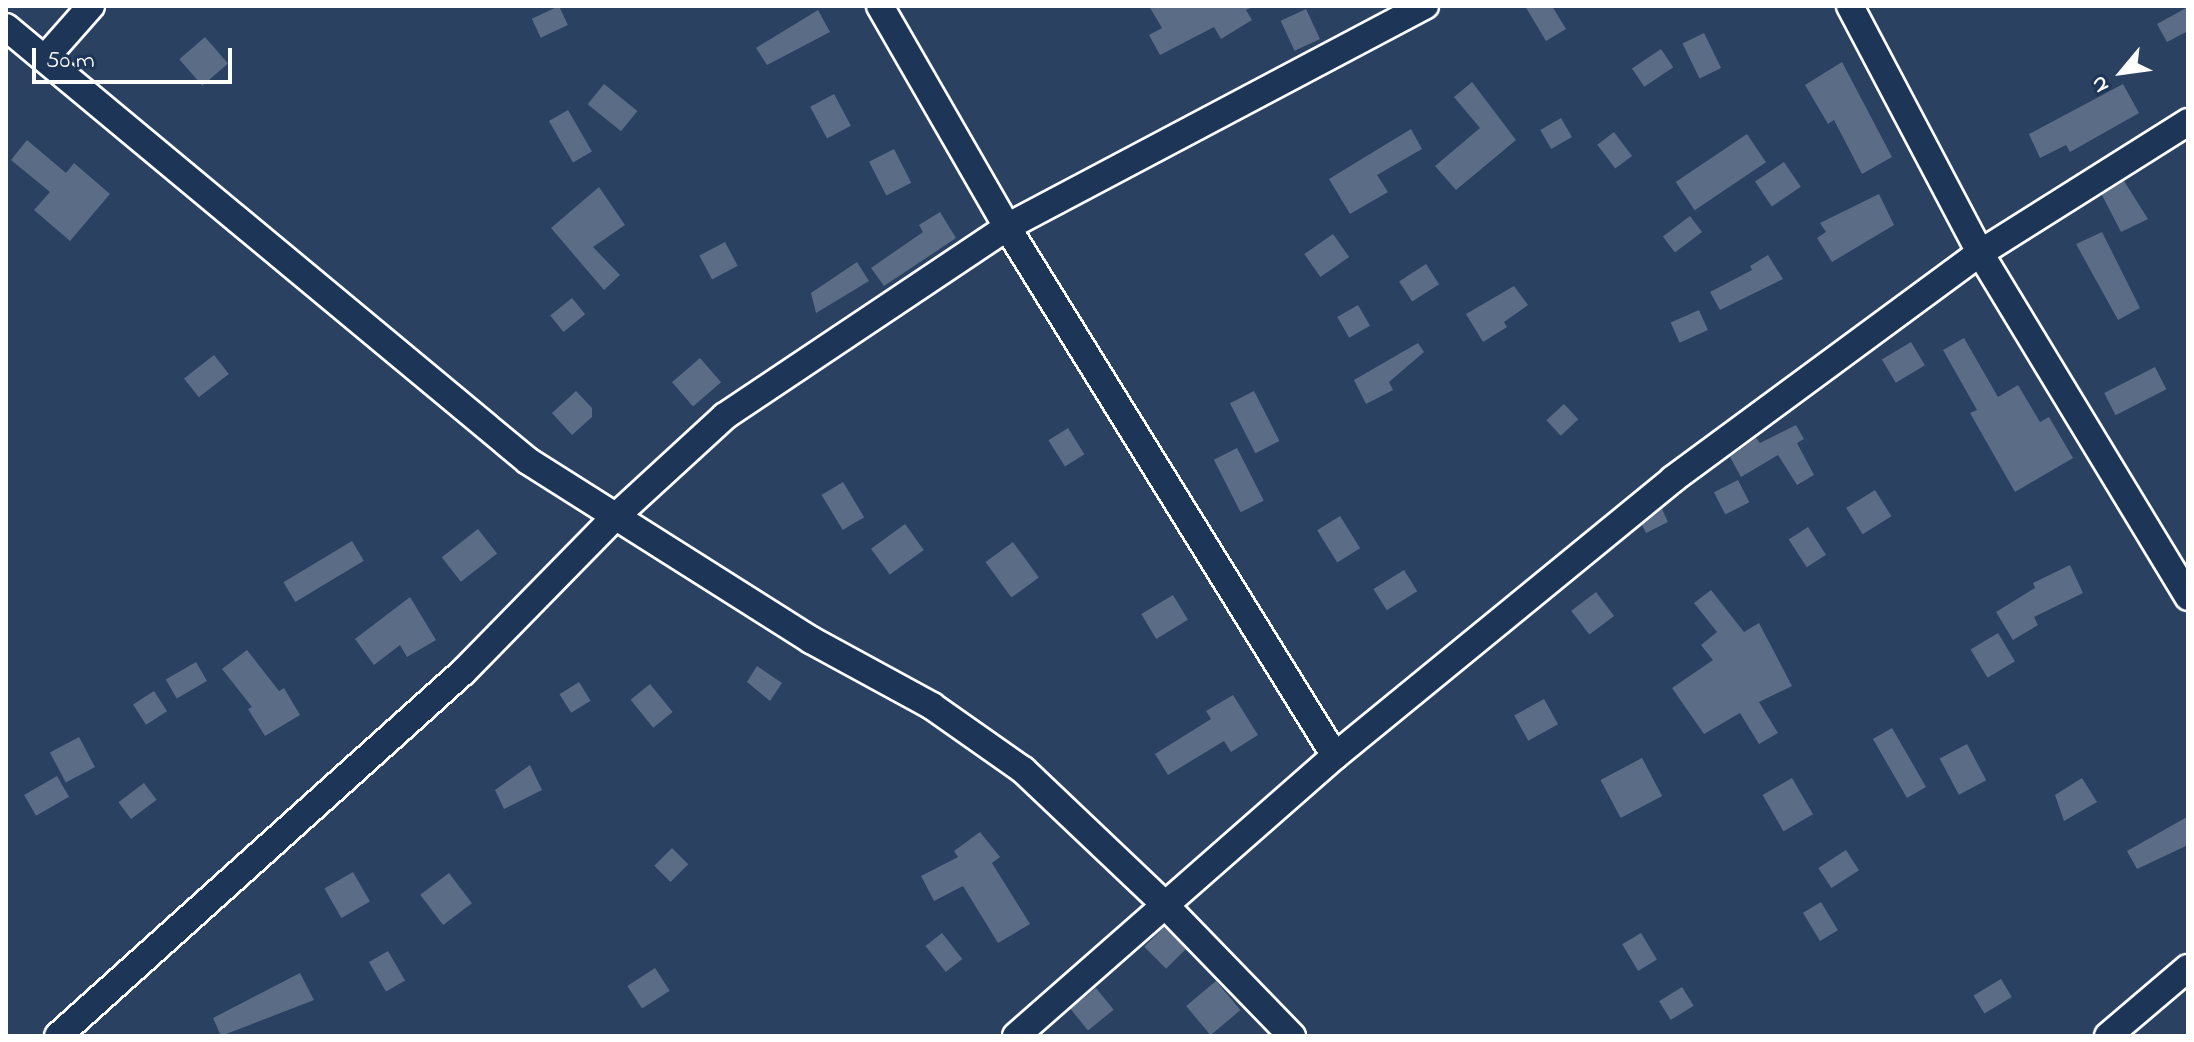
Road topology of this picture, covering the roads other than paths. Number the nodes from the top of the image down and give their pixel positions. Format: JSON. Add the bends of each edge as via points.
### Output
{"nodes":[{"id":1,"x":91,"y":6,"type":"edge"},
{"id":2,"x":880,"y":6,"type":"edge"},
{"id":3,"x":1425,"y":6,"type":"edge"},
{"id":4,"x":1850,"y":6,"type":"edge"},
{"id":5,"x":6,"y":27,"type":"edge"},
{"id":6,"x":46,"y":57,"type":"junction"},
{"id":7,"x":2188,"y":122,"type":"edge"},
{"id":8,"x":1007,"y":227,"type":"junction"},
{"id":9,"x":1980,"y":253,"type":"junction"},
{"id":10,"x":613,"y":519,"type":"junction"},
{"id":11,"x":2188,"y":597,"type":"edge"},
{"id":12,"x":1335,"y":756,"type":"junction"},
{"id":13,"x":1162,"y":902,"type":"junction"},
{"id":14,"x":2188,"y":968,"type":"edge"},
{"id":15,"x":58,"y":1036,"type":"edge"},
{"id":16,"x":1016,"y":1036,"type":"edge"},
{"id":17,"x":1292,"y":1036,"type":"edge"},
{"id":18,"x":2108,"y":1036,"type":"edge"}],
"edges":[{"from":1,"to":6,"type":"street"},
{"from":2,"to":8,"type":"street"},
{"from":3,"to":8,"type":"street"},
{"from":4,"to":9,"type":"street"},
{"from":5,"to":6,"type":"street"},
{"from":6,"to":10,"type":"street","via":[[528,461]]},
{"from":7,"to":9,"type":"street"},
{"from":8,"to":10,"type":"street","via":[[725,416]]},
{"from":8,"to":12,"type":"street"},
{"from":9,"to":11,"type":"street"},
{"from":9,"to":12,"type":"street","via":[[1673,479]]},
{"from":10,"to":13,"type":"street","via":[[811,640],[932,706],[1023,770]]},
{"from":10,"to":15,"type":"street","via":[[463,672]]},
{"from":12,"to":13,"type":"street"},
{"from":13,"to":16,"type":"street"},
{"from":13,"to":17,"type":"street"},
{"from":14,"to":18,"type":"street"}]}
